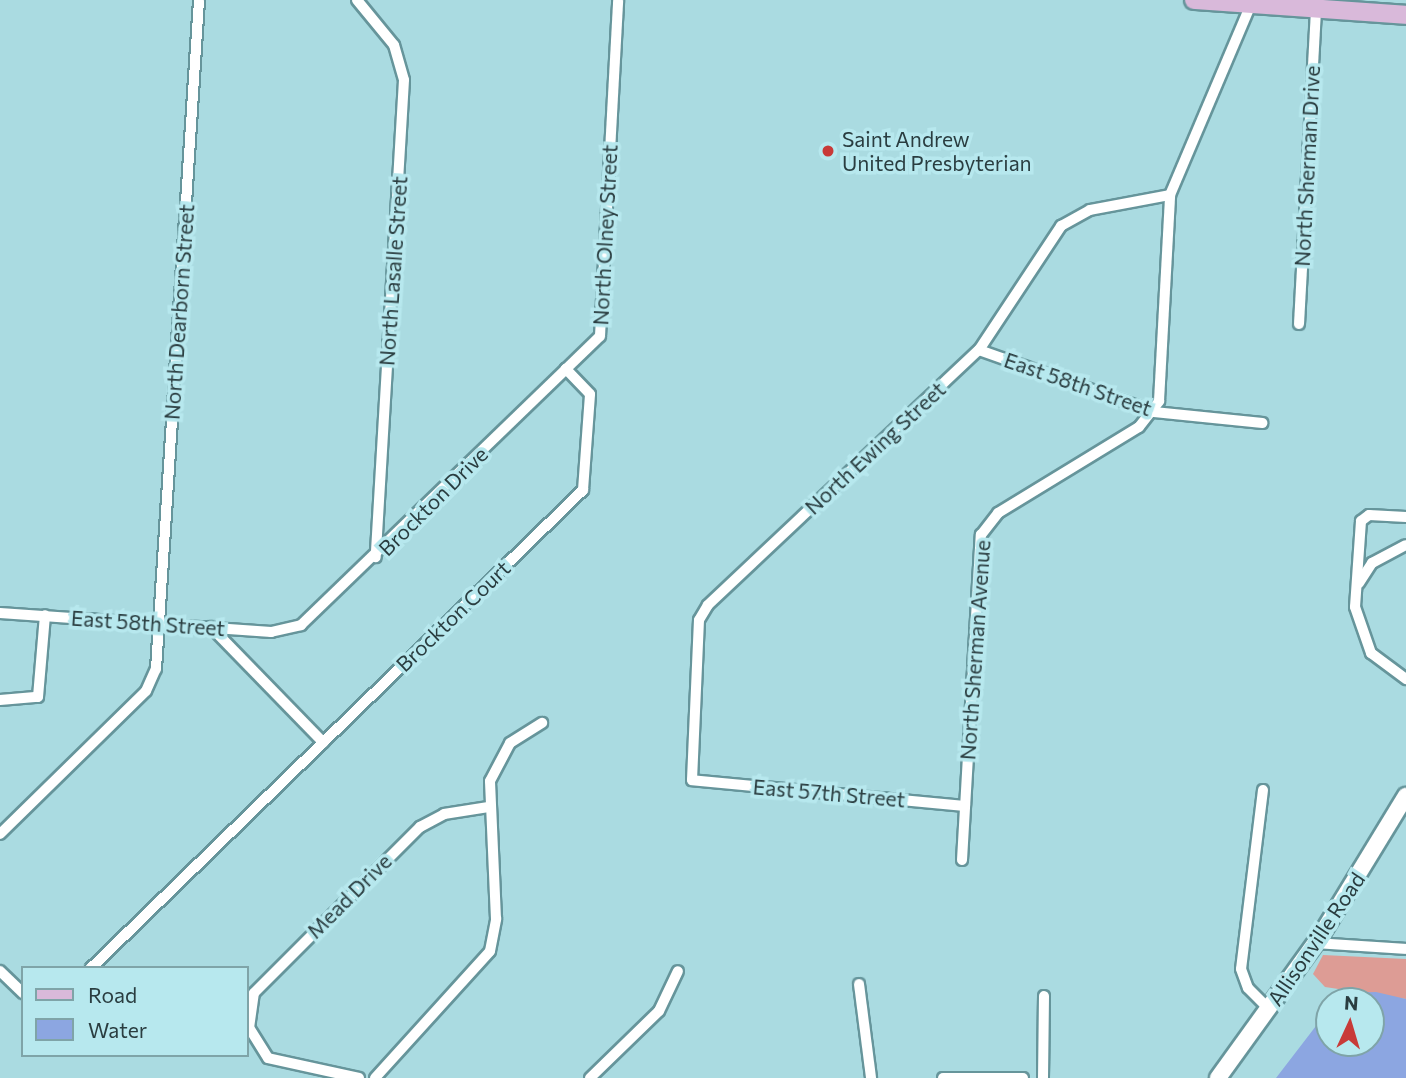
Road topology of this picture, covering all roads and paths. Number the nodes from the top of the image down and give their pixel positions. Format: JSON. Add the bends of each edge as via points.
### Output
{"nodes":[{"id":1,"x":199,"y":0,"type":"edge"},
{"id":2,"x":357,"y":0,"type":"edge"},
{"id":3,"x":618,"y":0,"type":"edge"},
{"id":4,"x":1194,"y":0,"type":"edge"},
{"id":5,"x":1251,"y":4,"type":"junction"},
{"id":6,"x":1316,"y":9,"type":"junction"},
{"id":7,"x":1406,"y":15,"type":"edge"},
{"id":8,"x":1170,"y":195,"type":"junction"},
{"id":9,"x":1299,"y":324,"type":"dead end"},
{"id":10,"x":979,"y":350,"type":"junction"},
{"id":11,"x":566,"y":369,"type":"junction"},
{"id":12,"x":1154,"y":412,"type":"junction"},
{"id":13,"x":1262,"y":423,"type":"dead end"},
{"id":14,"x":1406,"y":517,"type":"edge"},
{"id":15,"x":1406,"y":545,"type":"edge"},
{"id":16,"x":376,"y":557,"type":"junction"},
{"id":17,"x":1356,"y":593,"type":"junction"},
{"id":18,"x":0,"y":612,"type":"edge"},
{"id":19,"x":45,"y":615,"type":"junction"},
{"id":20,"x":160,"y":624,"type":"junction"},
{"id":21,"x":295,"y":627,"type":"joint"},
{"id":22,"x":211,"y":628,"type":"junction"},
{"id":23,"x":1406,"y":679,"type":"edge"},
{"id":24,"x":0,"y":700,"type":"edge"},
{"id":25,"x":542,"y":723,"type":"dead end"},
{"id":26,"x":323,"y":742,"type":"junction"},
{"id":27,"x":692,"y":780,"type":"joint"},
{"id":28,"x":1263,"y":790,"type":"dead end"},
{"id":29,"x":1406,"y":796,"type":"edge"},
{"id":30,"x":965,"y":806,"type":"junction"},
{"id":31,"x":488,"y":807,"type":"junction"},
{"id":32,"x":0,"y":834,"type":"edge"},
{"id":33,"x":962,"y":860,"type":"dead end"},
{"id":34,"x":1316,"y":943,"type":"junction"},
{"id":35,"x":1406,"y":948,"type":"edge"},
{"id":36,"x":93,"y":966,"type":"edge"},
{"id":37,"x":0,"y":971,"type":"edge"},
{"id":38,"x":678,"y":971,"type":"dead end"},
{"id":39,"x":859,"y":984,"type":"dead end"},
{"id":40,"x":21,"y":991,"type":"edge"},
{"id":41,"x":1044,"y":996,"type":"dead end"},
{"id":42,"x":1269,"y":1009,"type":"junction"},
{"id":43,"x":248,"y":1028,"type":"edge"},
{"id":44,"x":359,"y":1078,"type":"edge"},
{"id":45,"x":374,"y":1078,"type":"edge"},
{"id":46,"x":590,"y":1078,"type":"edge"},
{"id":47,"x":870,"y":1078,"type":"edge"},
{"id":48,"x":943,"y":1078,"type":"edge"},
{"id":49,"x":1023,"y":1078,"type":"edge"},
{"id":50,"x":1043,"y":1078,"type":"edge"},
{"id":51,"x":1218,"y":1078,"type":"edge"}],
"edges":[{"from":1,"to":20,"type":"street","name":"North Dearborn Street"},
{"from":2,"to":16,"type":"street","name":"North Lasalle Street","via":[[394,46],[404,80]]},
{"from":3,"to":11,"type":"street","name":"North Olney Street","via":[[600,336]]},
{"from":4,"to":5,"type":"main road"},
{"from":5,"to":6,"type":"main road"},
{"from":5,"to":8,"type":"street"},
{"from":6,"to":7,"type":"main road"},
{"from":6,"to":9,"type":"street","name":"North Sherman Drive"},
{"from":8,"to":10,"type":"street","name":"North Ewing Street","via":[[1090,210],[1061,226]]},
{"from":8,"to":12,"type":"street","via":[[1163,385]]},
{"from":10,"to":12,"type":"street","name":"East 58th Street"},
{"from":10,"to":27,"type":"street","name":"North Ewing Street","via":[[704,609]]},
{"from":11,"to":16,"type":"street","name":"Brockton Drive"},
{"from":11,"to":26,"type":"street","name":"Brockton Court","via":[[590,394],[583,490]]},
{"from":12,"to":13,"type":"street","name":"East 58th Street"},
{"from":12,"to":30,"type":"street","name":"North Sherman Avenue","via":[[998,513],[982,532]]},
{"from":14,"to":17,"type":"street","via":[[1369,515],[1361,521]]},
{"from":15,"to":17,"type":"street","via":[[1372,563]]},
{"from":16,"to":21,"type":"street","name":"Brockton Drive"},
{"from":17,"to":23,"type":"street","via":[[1366,645]]},
{"from":18,"to":19,"type":"street","name":"East 58th Street"},
{"from":19,"to":20,"type":"street","name":"East 58th Street"},
{"from":19,"to":24,"type":"street","via":[[38,697]]},
{"from":20,"to":22,"type":"street","name":"East 58th Street"},
{"from":20,"to":32,"type":"street","via":[[156,669],[146,691]]},
{"from":21,"to":22,"type":"street","name":"East 58th Street"},
{"from":22,"to":26,"type":"street"},
{"from":25,"to":31,"type":"street","via":[[503,751]]},
{"from":26,"to":36,"type":"street","name":"Brockton Court"},
{"from":27,"to":30,"type":"street","name":"East 57th Street"},
{"from":28,"to":42,"type":"street","via":[[1241,969],[1248,988]]},
{"from":29,"to":34,"type":"main road","name":"Allisonville Road"},
{"from":30,"to":33,"type":"street","name":"North Sherman Avenue"},
{"from":31,"to":43,"type":"street","name":"Mead Drive","via":[[444,814],[420,827],[263,980],[250,1002]]},
{"from":31,"to":45,"type":"street","via":[[496,919],[490,951]]},
{"from":34,"to":35,"type":"street"},
{"from":34,"to":42,"type":"main road","name":"Allisonville Road"},
{"from":37,"to":40,"type":"street"},
{"from":38,"to":46,"type":"street","via":[[659,1011]]},
{"from":39,"to":47,"type":"street"},
{"from":41,"to":50,"type":"street"},
{"from":42,"to":51,"type":"main road","name":"Allisonville Road"},
{"from":43,"to":44,"type":"street","name":"Mead Drive","via":[[272,1061]]},
{"from":48,"to":49,"type":"street"}]}
